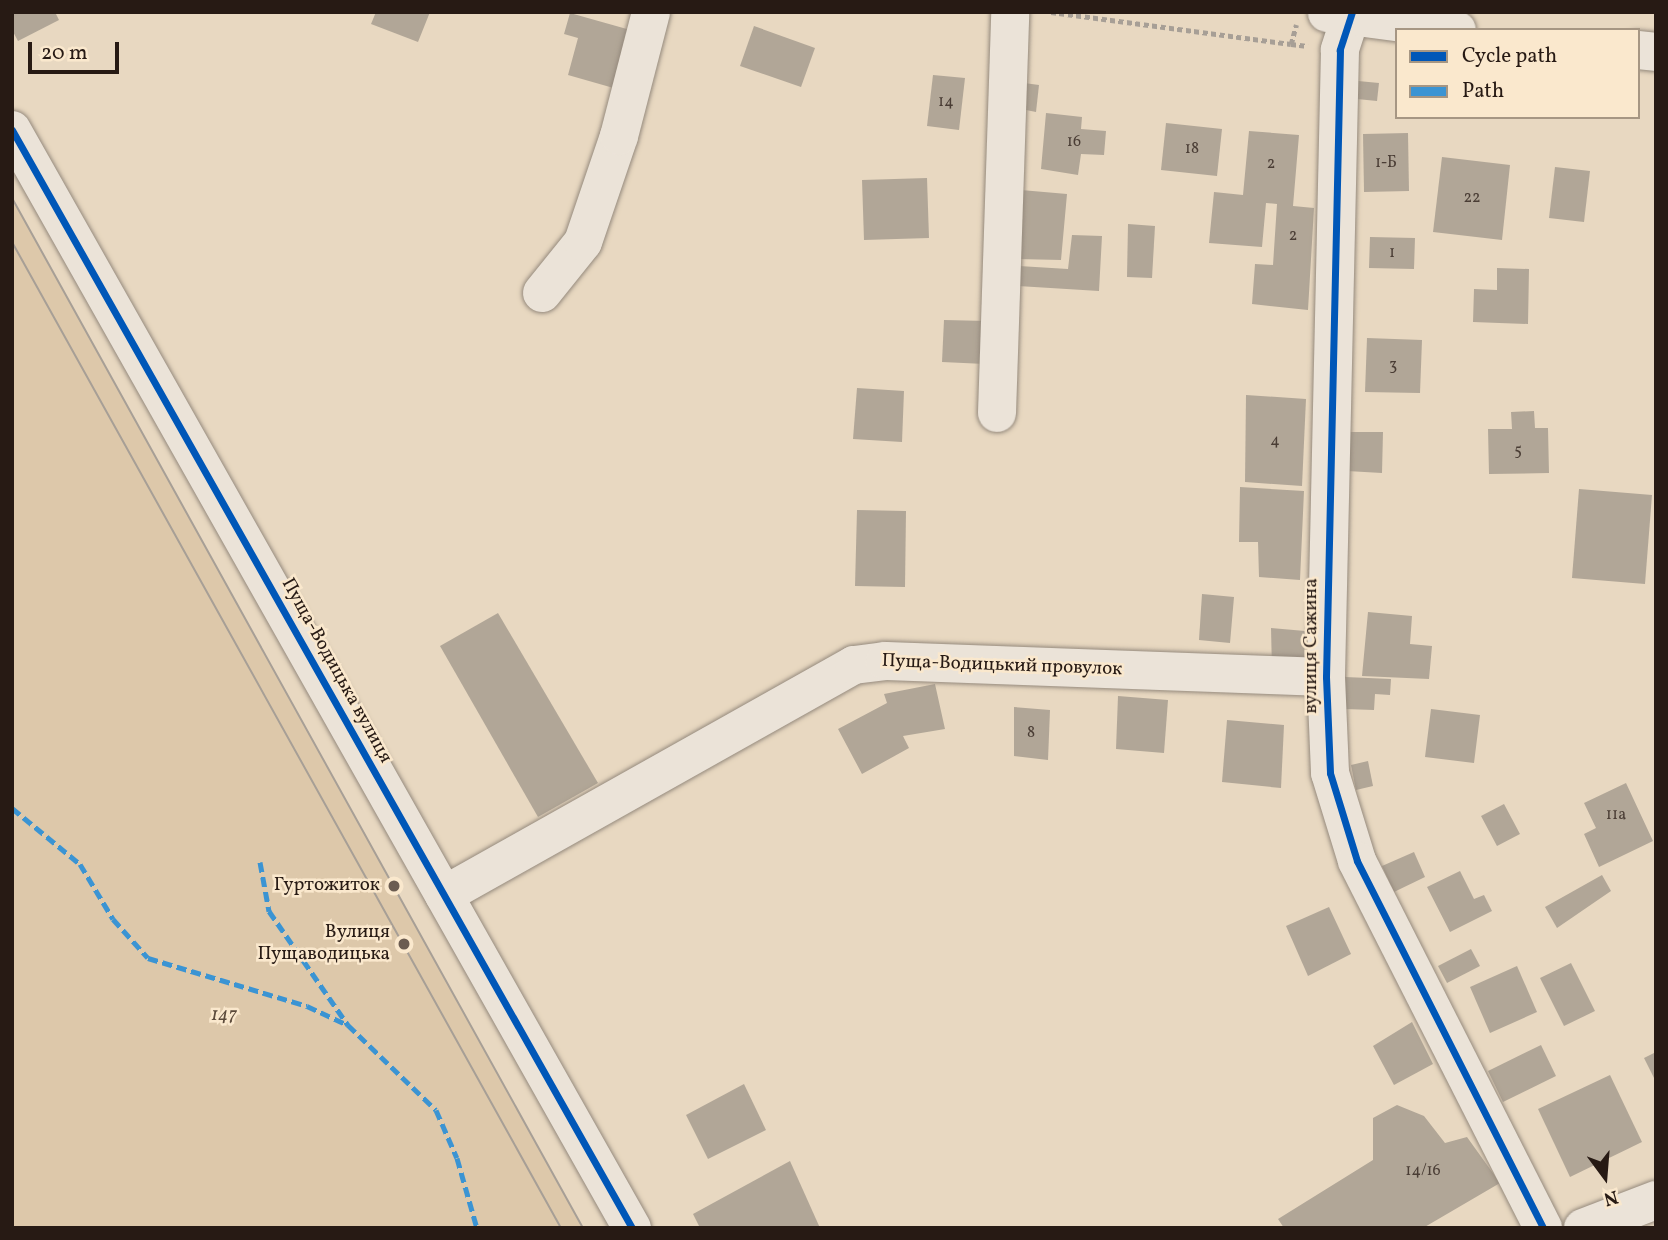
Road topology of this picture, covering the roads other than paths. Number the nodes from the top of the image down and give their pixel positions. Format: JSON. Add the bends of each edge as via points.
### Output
{"nodes":[{"id":1,"x":651,"y":12,"type":"edge"},
{"id":2,"x":1010,"y":12,"type":"edge"},
{"id":3,"x":1342,"y":14,"type":"edge"},
{"id":4,"x":1443,"y":28,"type":"edge"},
{"id":5,"x":12,"y":130,"type":"edge"},
{"id":6,"x":542,"y":293,"type":"dead end"},
{"id":7,"x":997,"y":413,"type":"dead end"},
{"id":8,"x":1326,"y":677,"type":"junction"},
{"id":9,"x":444,"y":895,"type":"junction"},
{"id":10,"x":1656,"y":1200,"type":"edge"},
{"id":11,"x":632,"y":1228,"type":"edge"},
{"id":12,"x":1543,"y":1228,"type":"edge"},
{"id":13,"x":1583,"y":1228,"type":"edge"}],
"edges":[{"from":1,"to":6,"type":"street","via":[[619,136],[583,242]]},
{"from":2,"to":7,"type":"street"},
{"from":3,"to":4,"type":"street"},
{"from":3,"to":8,"type":"street","name":"вулиця Сажина"},
{"from":5,"to":9,"type":"street","name":"Пуща-Водицька вулиця"},
{"from":8,"to":9,"type":"street","name":"Пуща-Водицький провулок","via":[[885,661],[854,665]]},
{"from":8,"to":12,"type":"street","name":"вулиця Сажина","via":[[1330,773],[1357,861]]},
{"from":9,"to":11,"type":"street","name":"Пуща-Водицька вулиця"},
{"from":10,"to":13,"type":"street"}]}
